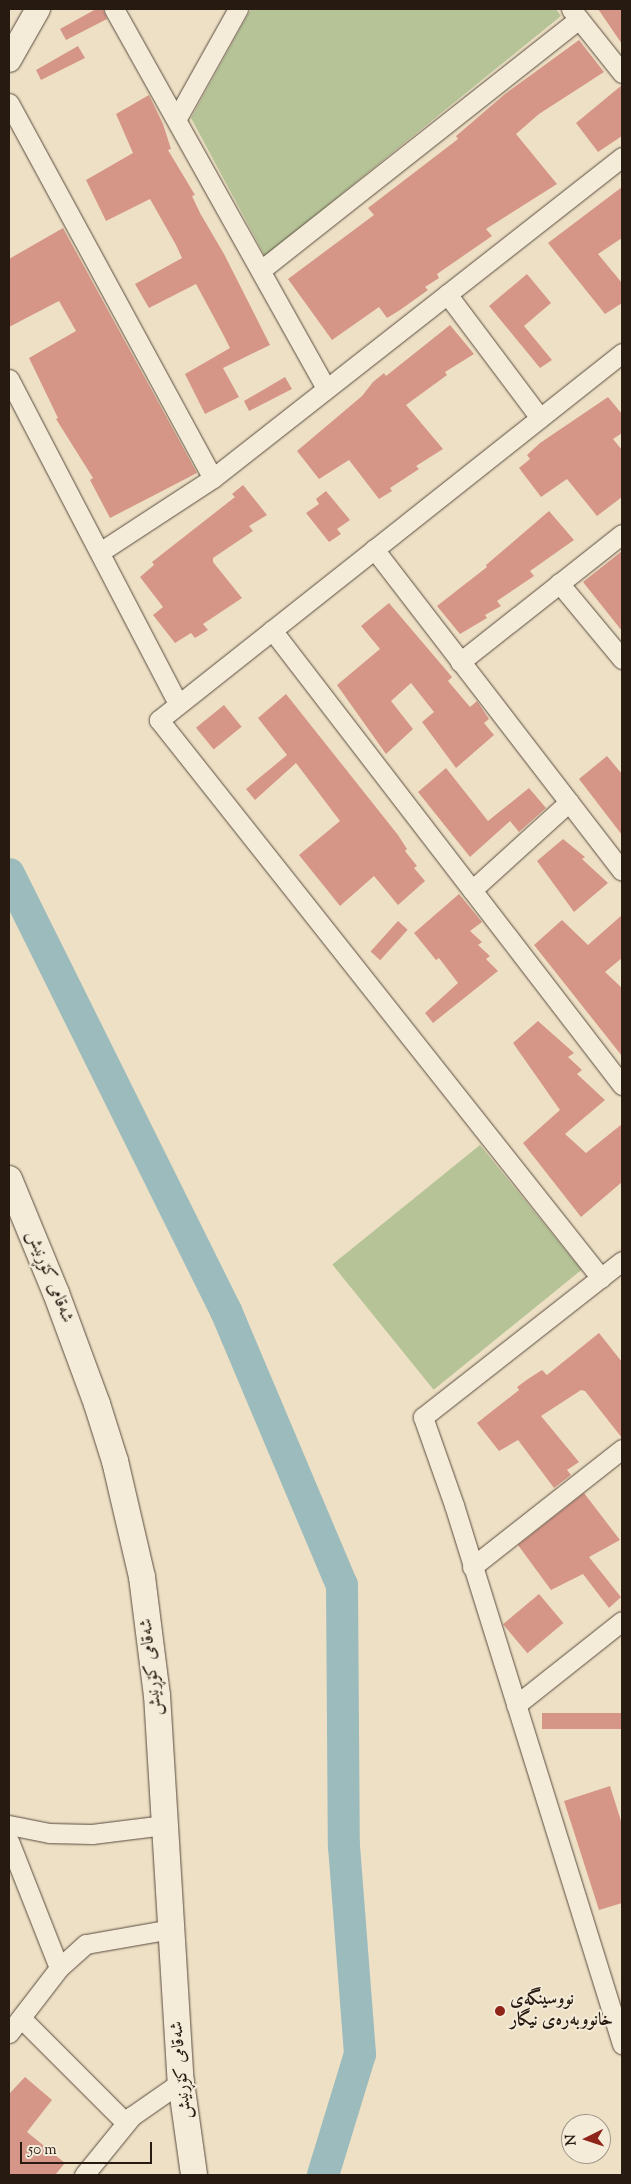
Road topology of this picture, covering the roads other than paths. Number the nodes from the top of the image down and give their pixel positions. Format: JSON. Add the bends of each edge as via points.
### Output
{"nodes":[{"id":1,"x":38,"y":9,"type":"edge"},
{"id":2,"x":114,"y":9,"type":"edge"},
{"id":3,"x":238,"y":9,"type":"edge"},
{"id":4,"x":575,"y":14,"type":"edge"},
{"id":5,"x":9,"y":60,"type":"edge"},
{"id":6,"x":622,"y":73,"type":"edge"},
{"id":7,"x":9,"y":103,"type":"edge"},
{"id":8,"x":177,"y":118,"type":"junction"},
{"id":9,"x":622,"y":157,"type":"edge"},
{"id":10,"x":261,"y":270,"type":"junction"},
{"id":11,"x":447,"y":294,"type":"junction"},
{"id":12,"x":622,"y":353,"type":"edge"},
{"id":13,"x":9,"y":379,"type":"edge"},
{"id":14,"x":326,"y":389,"type":"junction"},
{"id":15,"x":540,"y":418,"type":"junction"},
{"id":16,"x":213,"y":478,"type":"junction"},
{"id":17,"x":622,"y":534,"type":"edge"},
{"id":18,"x":374,"y":549,"type":"junction"},
{"id":19,"x":100,"y":552,"type":"junction"},
{"id":20,"x":560,"y":583,"type":"junction"},
{"id":21,"x":272,"y":630,"type":"junction"},
{"id":22,"x":622,"y":658,"type":"edge"},
{"id":23,"x":460,"y":662,"type":"junction"},
{"id":24,"x":178,"y":704,"type":"junction"},
{"id":25,"x":569,"y":802,"type":"junction"},
{"id":26,"x":622,"y":871,"type":"edge"},
{"id":27,"x":472,"y":890,"type":"junction"},
{"id":28,"x":620,"y":1077,"type":"edge"},
{"id":29,"x":9,"y":1179,"type":"edge"},
{"id":30,"x":622,"y":1261,"type":"edge"},
{"id":31,"x":601,"y":1278,"type":"junction"},
{"id":32,"x":622,"y":1449,"type":"edge"},
{"id":33,"x":472,"y":1567,"type":"junction"},
{"id":34,"x":621,"y":1628,"type":"edge"},
{"id":35,"x":516,"y":1705,"type":"junction"},
{"id":36,"x":9,"y":1825,"type":"edge"},
{"id":37,"x":164,"y":1825,"type":"junction"},
{"id":38,"x":9,"y":1841,"type":"edge"},
{"id":39,"x":172,"y":1929,"type":"junction"},
{"id":40,"x":59,"y":1968,"type":"junction"},
{"id":41,"x":21,"y":2018,"type":"junction"},
{"id":42,"x":9,"y":2033,"type":"edge"},
{"id":43,"x":622,"y":2044,"type":"edge"},
{"id":44,"x":181,"y":2082,"type":"junction"},
{"id":45,"x":126,"y":2123,"type":"junction"},
{"id":46,"x":84,"y":2175,"type":"edge"},
{"id":47,"x":194,"y":2175,"type":"edge"}],
"edges":[{"from":1,"to":5,"type":"street"},
{"from":2,"to":8,"type":"street"},
{"from":3,"to":8,"type":"street"},
{"from":4,"to":6,"type":"street"},
{"from":4,"to":10,"type":"street"},
{"from":7,"to":16,"type":"street"},
{"from":8,"to":10,"type":"street"},
{"from":9,"to":11,"type":"street"},
{"from":10,"to":14,"type":"street"},
{"from":11,"to":14,"type":"street"},
{"from":11,"to":15,"type":"street"},
{"from":12,"to":15,"type":"street"},
{"from":13,"to":19,"type":"street"},
{"from":14,"to":16,"type":"street"},
{"from":15,"to":18,"type":"street"},
{"from":16,"to":19,"type":"street"},
{"from":17,"to":20,"type":"street"},
{"from":18,"to":21,"type":"street"},
{"from":18,"to":23,"type":"street"},
{"from":19,"to":24,"type":"street"},
{"from":20,"to":22,"type":"street"},
{"from":20,"to":23,"type":"street"},
{"from":21,"to":24,"type":"street"},
{"from":21,"to":27,"type":"street"},
{"from":23,"to":25,"type":"street"},
{"from":24,"to":31,"type":"street","via":[[158,720]]},
{"from":25,"to":26,"type":"street"},
{"from":25,"to":27,"type":"street"},
{"from":27,"to":28,"type":"street"},
{"from":29,"to":37,"type":"main road","name":"شەقامی کۆڕنیش","via":[[78,1348],[130,1518],[151,1636]]},
{"from":30,"to":31,"type":"street"},
{"from":31,"to":33,"type":"street","via":[[423,1418]]},
{"from":32,"to":33,"type":"street"},
{"from":33,"to":35,"type":"street"},
{"from":34,"to":35,"type":"street"},
{"from":35,"to":43,"type":"street"},
{"from":36,"to":37,"type":"street","via":[[49,1833],[92,1834]]},
{"from":37,"to":39,"type":"main road","name":"شەقامی کۆڕنیش"},
{"from":38,"to":40,"type":"street"},
{"from":39,"to":40,"type":"street","via":[[86,1944]]},
{"from":39,"to":44,"type":"main road","name":"شەقامی کۆڕنیش"},
{"from":40,"to":41,"type":"street"},
{"from":41,"to":42,"type":"street"},
{"from":41,"to":45,"type":"street"},
{"from":44,"to":45,"type":"street"},
{"from":44,"to":47,"type":"main road","name":"شەقامی کۆڕنیش"},
{"from":45,"to":46,"type":"street"}]}
